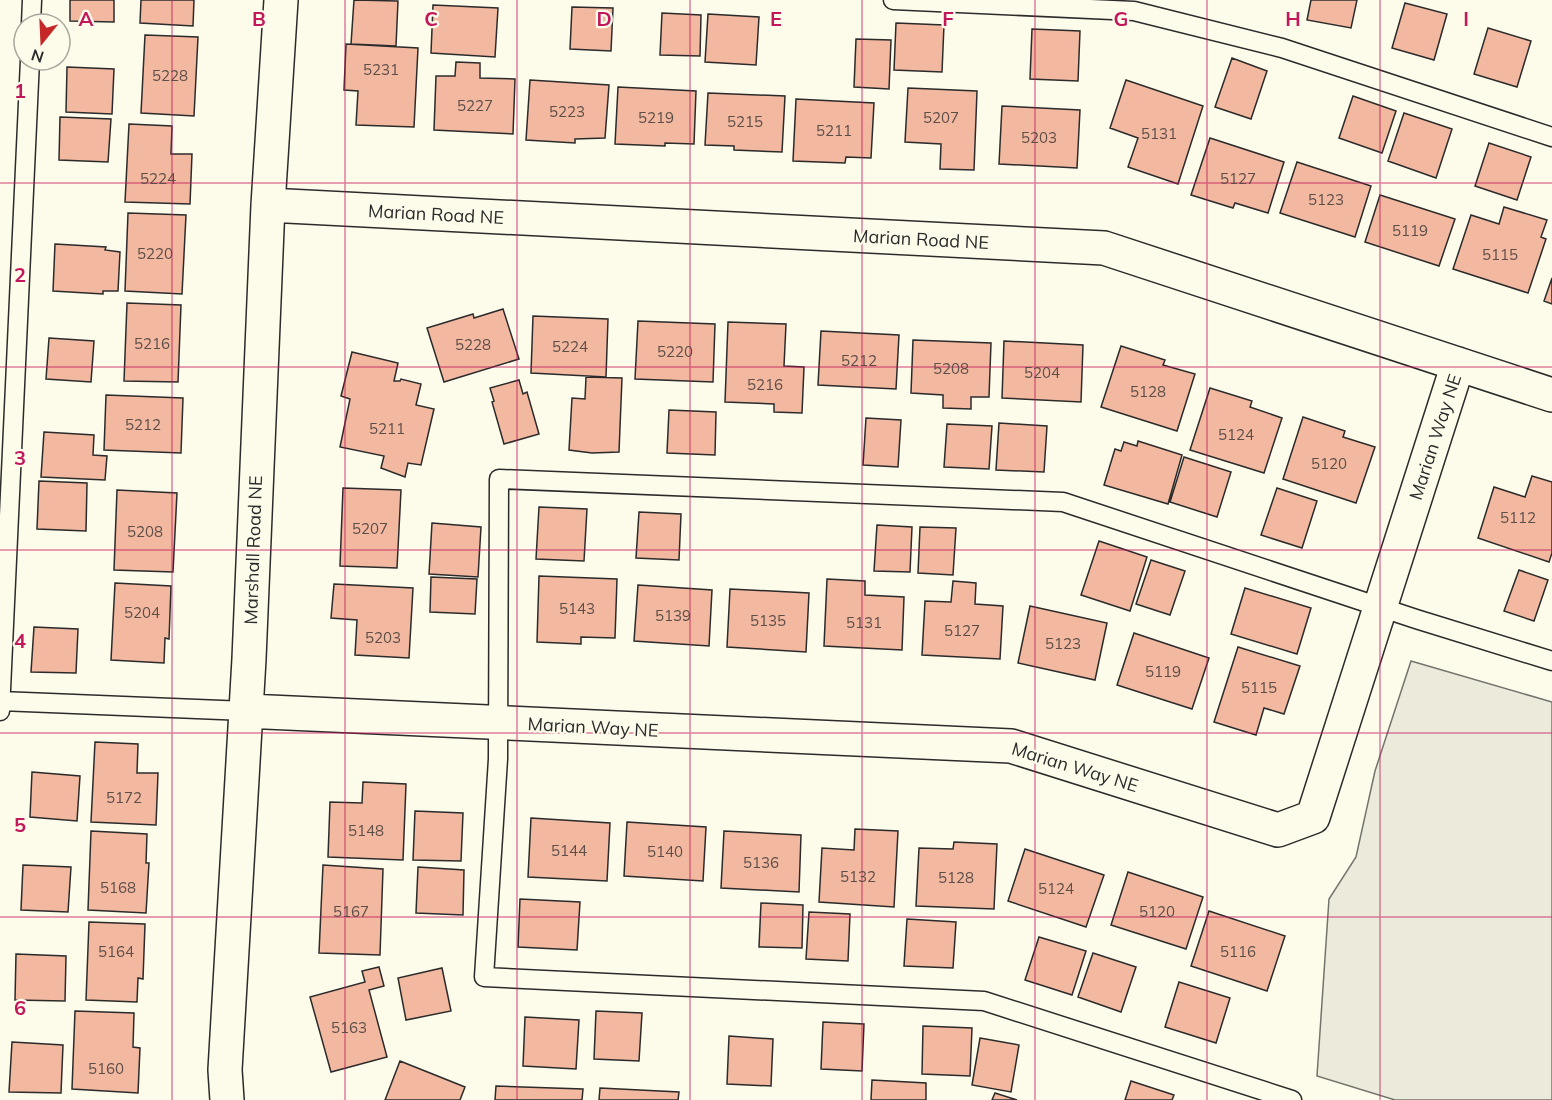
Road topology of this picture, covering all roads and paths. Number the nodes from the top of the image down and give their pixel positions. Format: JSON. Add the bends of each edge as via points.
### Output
{"nodes":[{"id":1,"x":281,"y":0,"type":"edge"},
{"id":2,"x":893,"y":0,"type":"edge"},
{"id":3,"x":29,"y":72,"type":"edge"},
{"id":4,"x":1552,"y":136,"type":"edge"},
{"id":5,"x":268,"y":205,"type":"junction"},
{"id":6,"x":1458,"y":364,"type":"junction"},
{"id":7,"x":1552,"y":395,"type":"edge"},
{"id":8,"x":1380,"y":607,"type":"junction"},
{"id":9,"x":1552,"y":661,"type":"edge"},
{"id":10,"x":0,"y":701,"type":"edge"},
{"id":11,"x":0,"y":711,"type":"edge"},
{"id":12,"x":246,"y":711,"type":"junction"},
{"id":13,"x":497,"y":723,"type":"junction"},
{"id":14,"x":227,"y":1100,"type":"edge"},
{"id":15,"x":1292,"y":1100,"type":"edge"}],
"edges":[{"from":1,"to":5,"type":"street","name":"Marshall Road NE"},
{"from":2,"to":4,"type":"lane","via":[[1134,11],[1282,48]]},
{"from":3,"to":10,"type":"lane"},
{"from":5,"to":6,"type":"street","name":"Marian Road NE","via":[[1104,248]]},
{"from":5,"to":12,"type":"street","name":"Marshall Road NE"},
{"from":6,"to":7,"type":"street","name":"Marian Road NE"},
{"from":6,"to":8,"type":"street","name":"Marian Way NE"},
{"from":8,"to":9,"type":"lane"},
{"from":8,"to":13,"type":"street","name":"Marian Way NE","via":[[1314,817],[1278,830],[1011,746]]},
{"from":8,"to":13,"type":"lane","via":[[1063,502],[499,479]]},
{"from":10,"to":11,"type":"lane"},
{"from":10,"to":12,"type":"lane"},
{"from":12,"to":13,"type":"street","name":"Marian Way NE"},
{"from":12,"to":14,"type":"street","name":"Marshall Road NE","via":[[225,1070]]},
{"from":13,"to":15,"type":"lane","via":[[484,977],[984,1000]]}]}
